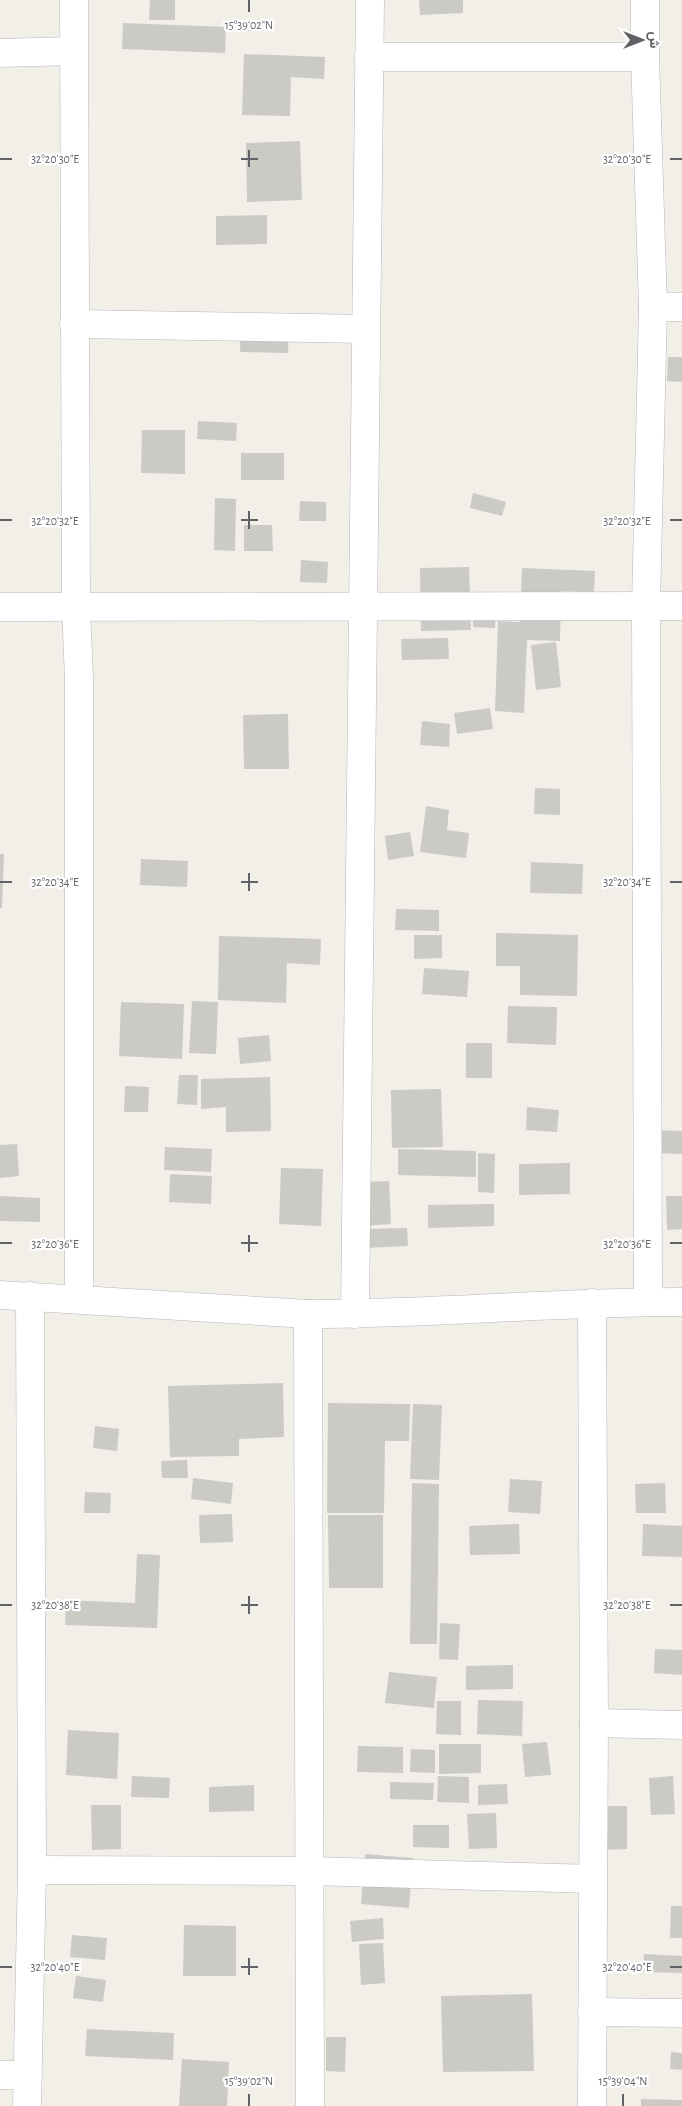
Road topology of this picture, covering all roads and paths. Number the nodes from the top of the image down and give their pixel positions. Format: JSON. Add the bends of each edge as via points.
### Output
{"nodes":[{"id":1,"x":74,"y":0,"type":"edge"},
{"id":2,"x":370,"y":0,"type":"edge"},
{"id":3,"x":645,"y":0,"type":"edge"},
{"id":4,"x":73,"y":51,"type":"junction"},
{"id":5,"x":0,"y":52,"type":"edge"},
{"id":6,"x":369,"y":57,"type":"junction"},
{"id":7,"x":645,"y":57,"type":"junction"},
{"id":8,"x":653,"y":307,"type":"junction"},
{"id":9,"x":682,"y":307,"type":"edge"},
{"id":10,"x":74,"y":324,"type":"junction"},
{"id":11,"x":366,"y":329,"type":"junction"},
{"id":12,"x":363,"y":606,"type":"junction"},
{"id":13,"x":646,"y":606,"type":"junction"},
{"id":14,"x":682,"y":606,"type":"edge"},
{"id":15,"x":0,"y":607,"type":"edge"},
{"id":16,"x":76,"y":607,"type":"junction"},
{"id":17,"x":0,"y":1295,"type":"edge"},
{"id":18,"x":30,"y":1296,"type":"junction"},
{"id":19,"x":79,"y":1299,"type":"junction"},
{"id":20,"x":648,"y":1302,"type":"junction"},
{"id":21,"x":682,"y":1302,"type":"edge"},
{"id":22,"x":592,"y":1303,"type":"junction"},
{"id":23,"x":308,"y":1314,"type":"junction"},
{"id":24,"x":355,"y":1314,"type":"junction"},
{"id":25,"x":594,"y":1723,"type":"junction"},
{"id":26,"x":682,"y":1725,"type":"edge"},
{"id":27,"x":32,"y":1870,"type":"junction"},
{"id":28,"x":310,"y":1871,"type":"junction"},
{"id":29,"x":593,"y":1878,"type":"junction"},
{"id":30,"x":592,"y":2012,"type":"junction"},
{"id":31,"x":682,"y":2013,"type":"edge"},
{"id":32,"x":0,"y":2075,"type":"edge"},
{"id":33,"x":28,"y":2075,"type":"junction"},
{"id":34,"x":28,"y":2106,"type":"edge"},
{"id":35,"x":310,"y":2106,"type":"edge"},
{"id":36,"x":592,"y":2106,"type":"edge"}],
"edges":[{"from":1,"to":4,"type":"street"},
{"from":2,"to":6,"type":"street"},
{"from":3,"to":7,"type":"street"},
{"from":4,"to":5,"type":"street"},
{"from":4,"to":10,"type":"street"},
{"from":6,"to":7,"type":"street"},
{"from":6,"to":11,"type":"street"},
{"from":7,"to":8,"type":"street"},
{"from":8,"to":9,"type":"street"},
{"from":8,"to":13,"type":"street"},
{"from":10,"to":11,"type":"street"},
{"from":10,"to":16,"type":"street"},
{"from":11,"to":12,"type":"street"},
{"from":12,"to":13,"type":"street"},
{"from":12,"to":16,"type":"street"},
{"from":12,"to":24,"type":"street"},
{"from":13,"to":14,"type":"street"},
{"from":13,"to":20,"type":"street"},
{"from":15,"to":16,"type":"street"},
{"from":16,"to":19,"type":"street","via":[[79,679]]},
{"from":17,"to":18,"type":"street"},
{"from":18,"to":19,"type":"street"},
{"from":18,"to":27,"type":"street"},
{"from":19,"to":23,"type":"street"},
{"from":20,"to":21,"type":"street"},
{"from":20,"to":22,"type":"street"},
{"from":22,"to":24,"type":"street"},
{"from":22,"to":25,"type":"street"},
{"from":23,"to":24,"type":"street"},
{"from":23,"to":28,"type":"street"},
{"from":25,"to":26,"type":"street"},
{"from":25,"to":29,"type":"street"},
{"from":27,"to":28,"type":"street"},
{"from":27,"to":33,"type":"street"},
{"from":28,"to":29,"type":"street"},
{"from":28,"to":35,"type":"street"},
{"from":29,"to":30,"type":"street"},
{"from":30,"to":31,"type":"street"},
{"from":30,"to":36,"type":"street"},
{"from":32,"to":33,"type":"street"},
{"from":33,"to":34,"type":"street"}]}
